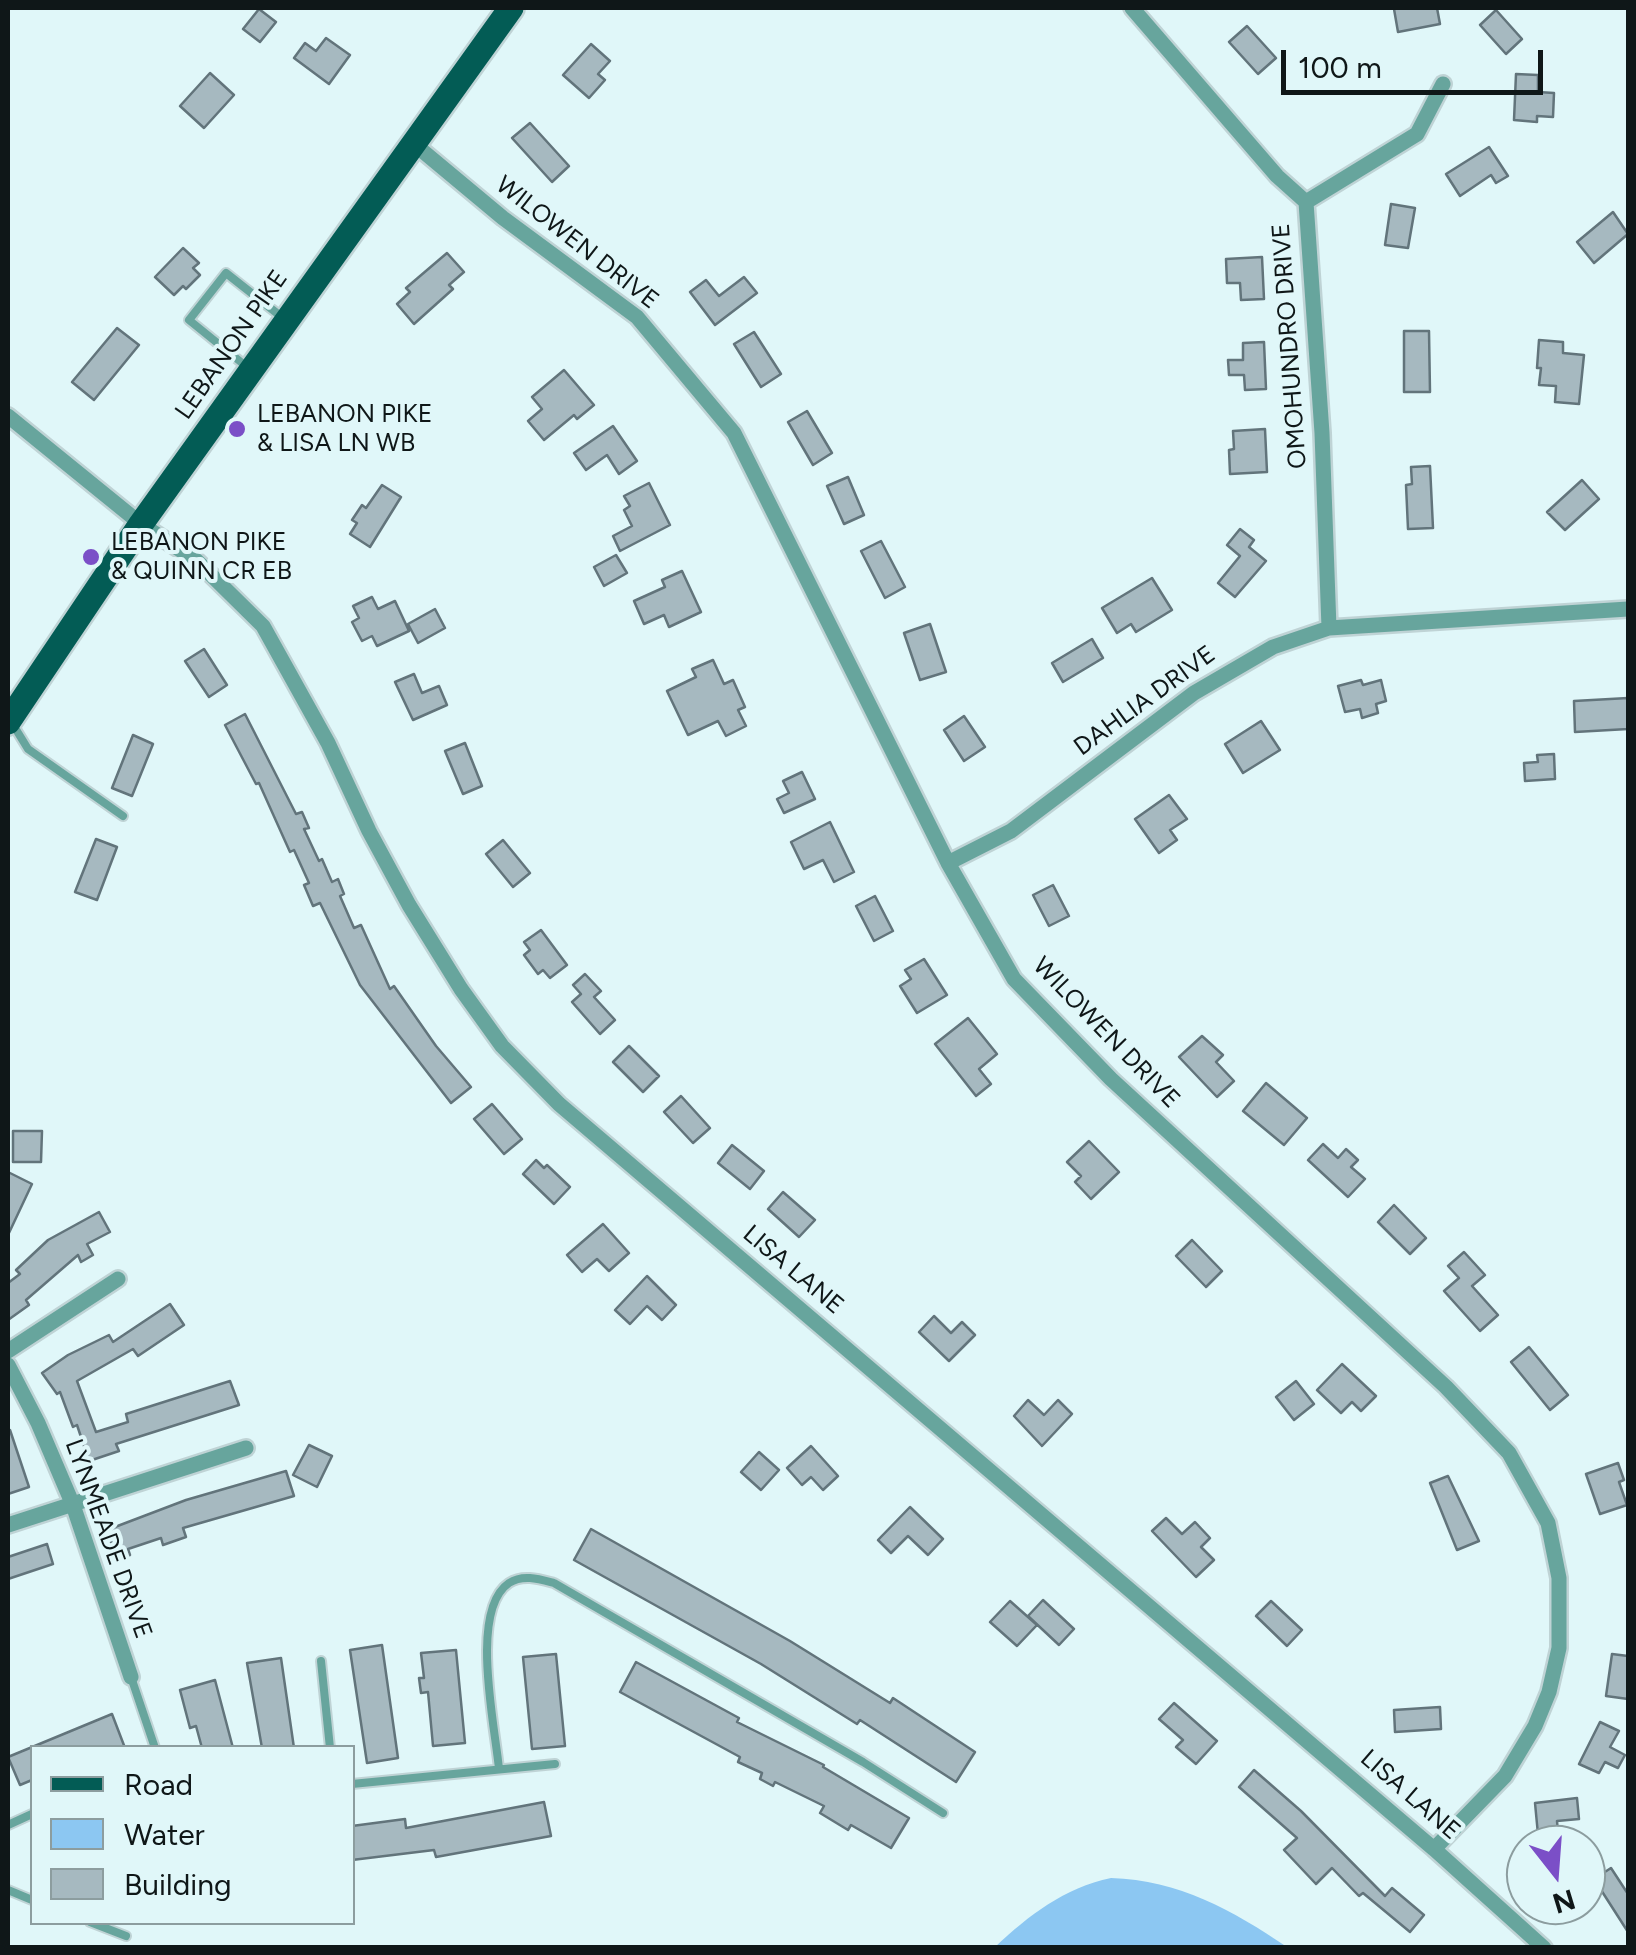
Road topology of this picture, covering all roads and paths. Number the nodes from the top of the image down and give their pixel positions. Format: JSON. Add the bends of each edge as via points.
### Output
{"nodes":[{"id":1,"x":511,"y":8,"type":"edge"},
{"id":2,"x":1132,"y":8,"type":"edge"},
{"id":3,"x":1443,"y":84,"type":"dead end"},
{"id":4,"x":413,"y":142,"type":"junction"},
{"id":5,"x":1306,"y":202,"type":"junction"},
{"id":6,"x":286,"y":320,"type":"junction"},
{"id":7,"x":251,"y":370,"type":"junction"},
{"id":8,"x":8,"y":416,"type":"edge"},
{"id":9,"x":141,"y":524,"type":"junction"},
{"id":10,"x":1628,"y":608,"type":"edge"},
{"id":11,"x":1329,"y":628,"type":"junction"},
{"id":12,"x":9,"y":721,"type":"edge"},
{"id":13,"x":123,"y":816,"type":"dead end"},
{"id":14,"x":948,"y":863,"type":"junction"},
{"id":15,"x":118,"y":1278,"type":"dead end"},
{"id":16,"x":8,"y":1351,"type":"edge"},
{"id":17,"x":8,"y":1365,"type":"edge"},
{"id":18,"x":246,"y":1448,"type":"dead end"},
{"id":19,"x":74,"y":1505,"type":"junction"},
{"id":20,"x":8,"y":1525,"type":"edge"},
{"id":21,"x":321,"y":1660,"type":"dead end"},
{"id":22,"x":131,"y":1677,"type":"joint"},
{"id":23,"x":154,"y":1745,"type":"edge"},
{"id":24,"x":330,"y":1745,"type":"edge"},
{"id":25,"x":555,"y":1764,"type":"dead end"},
{"id":26,"x":499,"y":1769,"type":"junction"},
{"id":27,"x":355,"y":1784,"type":"edge"},
{"id":28,"x":943,"y":1814,"type":"dead end"},
{"id":29,"x":1434,"y":1849,"type":"junction"},
{"id":30,"x":98,"y":1925,"type":"edge"},
{"id":31,"x":126,"y":1936,"type":"dead end"},
{"id":32,"x":1544,"y":1948,"type":"edge"}],
"edges":[{"from":1,"to":4,"type":"main road","name":"LEBANON PIKE"},
{"from":2,"to":5,"type":"street","name":"OMOHUNDRO DRIVE"},
{"from":3,"to":5,"type":"street","via":[[1418,134]]},
{"from":4,"to":6,"type":"main road","name":"LEBANON PIKE"},
{"from":4,"to":14,"type":"street","name":"WILOWEN DRIVE","via":[[638,318],[734,434]]},
{"from":5,"to":11,"type":"street","name":"OMOHUNDRO DRIVE"},
{"from":6,"to":7,"type":"main road","name":"LEBANON PIKE"},
{"from":6,"to":7,"type":"lane","via":[[226,274],[189,320]]},
{"from":7,"to":9,"type":"main road","name":"LEBANON PIKE"},
{"from":8,"to":9,"type":"street","name":"LISA LANE"},
{"from":9,"to":12,"type":"main road","name":"LEBANON PIKE"},
{"from":9,"to":29,"type":"street","name":"LISA LANE","via":[[198,562],[263,626],[409,905],[502,1046],[574,1117]]},
{"from":10,"to":11,"type":"street","name":"DAHLIA DRIVE"},
{"from":11,"to":14,"type":"street","name":"DAHLIA DRIVE","via":[[1225,673],[1011,831]]},
{"from":12,"to":13,"type":"lane","via":[[28,749]]},
{"from":14,"to":29,"type":"street","name":"WILOWEN DRIVE","via":[[1014,979],[1111,1078],[1459,1400],[1509,1453],[1548,1523],[1560,1616],[1549,1692],[1505,1776]]},
{"from":15,"to":16,"type":"street"},
{"from":17,"to":19,"type":"street","name":"LYNMEADE DRIVE"},
{"from":18,"to":19,"type":"street"},
{"from":19,"to":20,"type":"street"},
{"from":19,"to":22,"type":"street","name":"LYNMEADE DRIVE"},
{"from":21,"to":24,"type":"lane"},
{"from":22,"to":23,"type":"lane"},
{"from":25,"to":26,"type":"lane"},
{"from":26,"to":27,"type":"lane"},
{"from":26,"to":28,"type":"lane","via":[[488,1622],[498,1594],[529,1577],[554,1583]]},
{"from":29,"to":32,"type":"street","name":"LISA LANE"},
{"from":30,"to":31,"type":"lane"}]}
